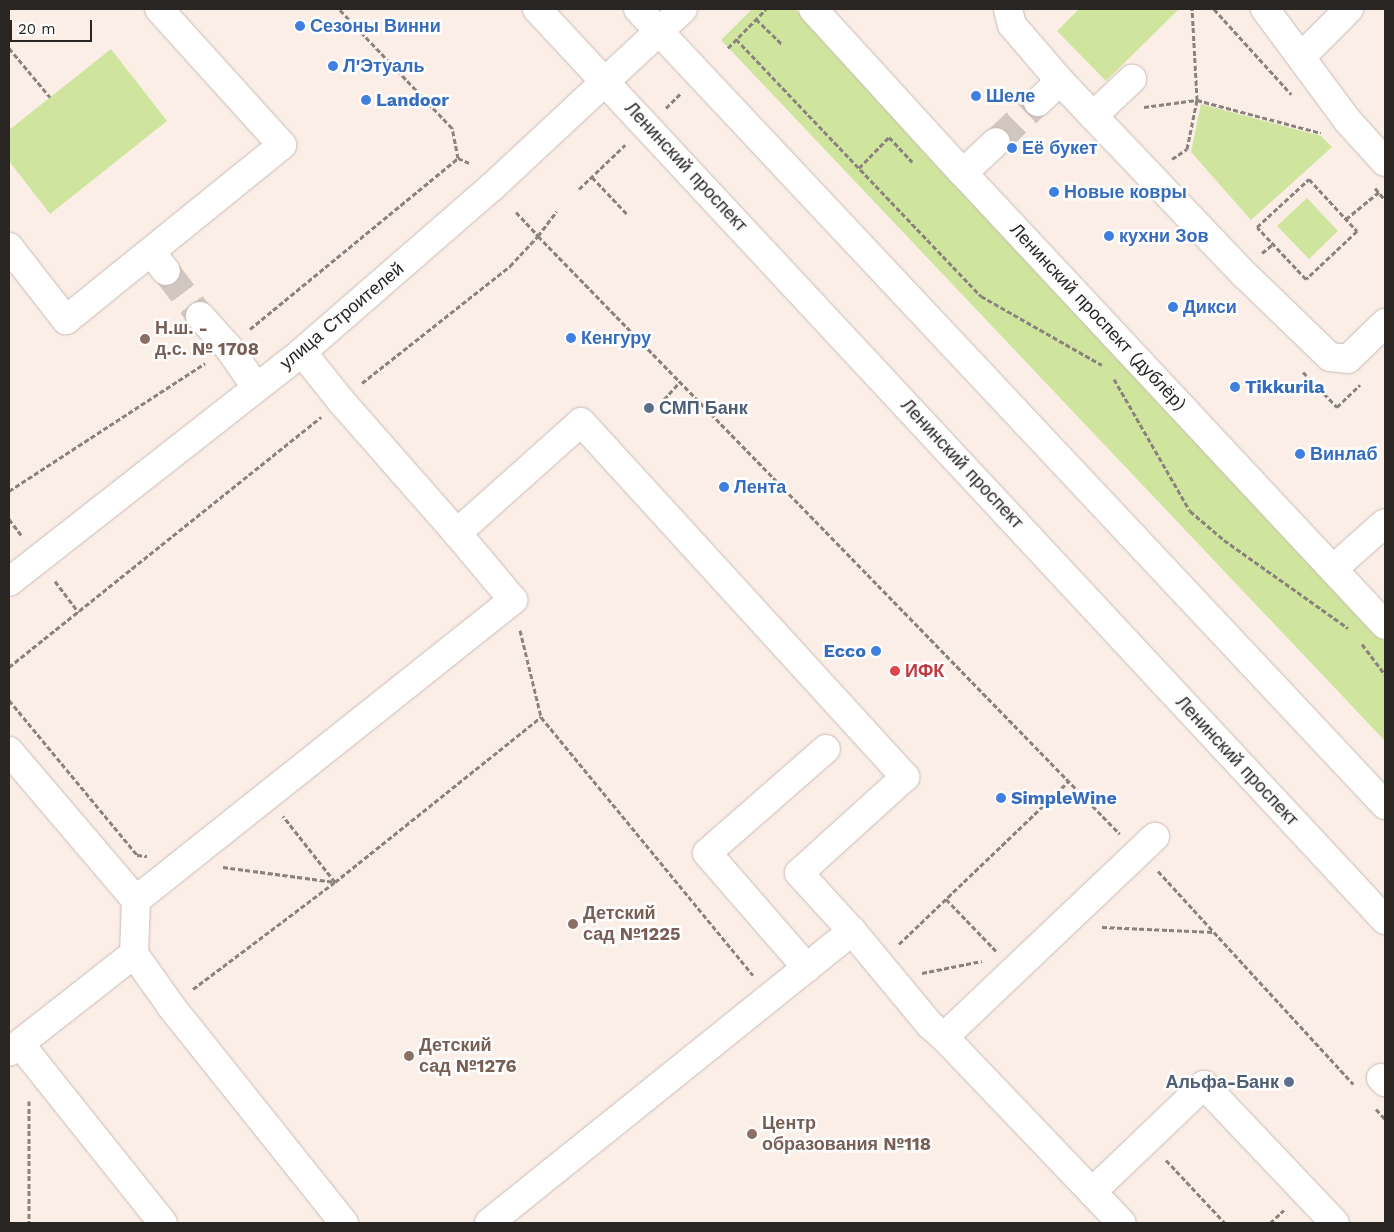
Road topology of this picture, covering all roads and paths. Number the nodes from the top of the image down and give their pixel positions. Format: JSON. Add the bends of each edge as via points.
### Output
{"nodes":[{"id":1,"x":160,"y":9,"type":"edge"},
{"id":2,"x":339,"y":9,"type":"edge"},
{"id":3,"x":537,"y":9,"type":"edge"},
{"id":4,"x":638,"y":9,"type":"edge"},
{"id":5,"x":683,"y":9,"type":"edge"},
{"id":6,"x":766,"y":9,"type":"edge"},
{"id":7,"x":813,"y":9,"type":"edge"},
{"id":8,"x":1008,"y":9,"type":"edge"},
{"id":9,"x":1192,"y":9,"type":"edge"},
{"id":10,"x":1265,"y":9,"type":"edge"},
{"id":11,"x":1349,"y":9,"type":"edge"},
{"id":12,"x":756,"y":19,"type":"junction"},
{"id":13,"x":659,"y":31,"type":"junction"},
{"id":14,"x":736,"y":39,"type":"junction"},
{"id":15,"x":782,"y":44,"type":"dead end"},
{"id":16,"x":9,"y":48,"type":"edge"},
{"id":17,"x":728,"y":48,"type":"dead end"},
{"id":18,"x":1301,"y":57,"type":"junction"},
{"id":19,"x":1132,"y":80,"type":"dead end"},
{"id":20,"x":606,"y":81,"type":"junction"},
{"id":21,"x":1060,"y":81,"type":"junction"},
{"id":22,"x":683,"y":91,"type":"dead end"},
{"id":23,"x":50,"y":97,"type":"dead end"},
{"id":24,"x":1197,"y":100,"type":"junction"},
{"id":25,"x":1038,"y":102,"type":"tunnel mouth"},
{"id":26,"x":666,"y":108,"type":"dead end"},
{"id":27,"x":1138,"y":108,"type":"dead end"},
{"id":28,"x":1093,"y":116,"type":"junction"},
{"id":29,"x":1327,"y":135,"type":"dead end"},
{"id":30,"x":996,"y":142,"type":"tunnel mouth"},
{"id":31,"x":625,"y":145,"type":"dead end"},
{"id":32,"x":458,"y":158,"type":"junction"},
{"id":33,"x":912,"y":162,"type":"dead end"},
{"id":34,"x":1385,"y":162,"type":"edge"},
{"id":35,"x":469,"y":164,"type":"dead end"},
{"id":36,"x":859,"y":168,"type":"junction"},
{"id":37,"x":963,"y":173,"type":"junction"},
{"id":38,"x":1151,"y":175,"type":"junction"},
{"id":39,"x":592,"y":177,"type":"junction"},
{"id":40,"x":580,"y":189,"type":"dead end"},
{"id":41,"x":1379,"y":192,"type":"dead end"},
{"id":42,"x":557,"y":211,"type":"dead end"},
{"id":43,"x":516,"y":212,"type":"dead end"},
{"id":44,"x":627,"y":214,"type":"dead end"},
{"id":45,"x":1346,"y":218,"type":"junction"},
{"id":46,"x":538,"y":236,"type":"junction"},
{"id":47,"x":9,"y":247,"type":"edge"},
{"id":48,"x":200,"y":316,"type":"tunnel mouth"},
{"id":49,"x":1385,"y":323,"type":"edge"},
{"id":50,"x":228,"y":347,"type":"junction"},
{"id":51,"x":302,"y":352,"type":"junction"},
{"id":52,"x":1109,"y":369,"type":"dead end"},
{"id":53,"x":1114,"y":377,"type":"dead end"},
{"id":54,"x":680,"y":382,"type":"junction"},
{"id":55,"x":256,"y":387,"type":"junction"},
{"id":56,"x":341,"y":401,"type":"junction"},
{"id":57,"x":659,"y":405,"type":"dead end"},
{"id":58,"x":9,"y":491,"type":"edge"},
{"id":59,"x":1385,"y":523,"type":"edge"},
{"id":60,"x":457,"y":534,"type":"junction"},
{"id":61,"x":1333,"y":568,"type":"junction"},
{"id":62,"x":9,"y":582,"type":"edge"},
{"id":63,"x":513,"y":600,"type":"junction"},
{"id":64,"x":1385,"y":625,"type":"edge"},
{"id":65,"x":1353,"y":632,"type":"dead end"},
{"id":66,"x":1358,"y":639,"type":"dead end"},
{"id":67,"x":9,"y":667,"type":"edge"},
{"id":68,"x":1385,"y":674,"type":"edge"},
{"id":69,"x":9,"y":700,"type":"edge"},
{"id":70,"x":541,"y":717,"type":"junction"},
{"id":71,"x":826,"y":749,"type":"dead end"},
{"id":72,"x":9,"y":751,"type":"edge"},
{"id":73,"x":1069,"y":781,"type":"junction"},
{"id":74,"x":268,"y":796,"type":"junction"},
{"id":75,"x":1385,"y":805,"type":"edge"},
{"id":76,"x":1148,"y":845,"type":"junction"},
{"id":77,"x":185,"y":862,"type":"junction"},
{"id":78,"x":335,"y":882,"type":"junction"},
{"id":79,"x":946,"y":899,"type":"junction"},
{"id":80,"x":136,"y":900,"type":"junction"},
{"id":81,"x":1385,"y":920,"type":"edge"},
{"id":82,"x":1062,"y":926,"type":"junction"},
{"id":83,"x":852,"y":932,"type":"junction"},
{"id":84,"x":1214,"y":932,"type":"junction"},
{"id":85,"x":134,"y":954,"type":"junction"},
{"id":86,"x":1002,"y":957,"type":"dead end"},
{"id":87,"x":983,"y":961,"type":"dead end"},
{"id":88,"x":807,"y":968,"type":"junction"},
{"id":89,"x":885,"y":971,"type":"junction"},
{"id":90,"x":771,"y":998,"type":"junction"},
{"id":91,"x":171,"y":1006,"type":"junction"},
{"id":92,"x":944,"y":1037,"type":"junction"},
{"id":93,"x":20,"y":1051,"type":"edge"},
{"id":94,"x":1354,"y":1085,"type":"dead end"},
{"id":95,"x":1375,"y":1107,"type":"dead end"},
{"id":96,"x":1385,"y":1119,"type":"edge"},
{"id":97,"x":1147,"y":1139,"type":"junction"},
{"id":98,"x":1092,"y":1192,"type":"junction"},
{"id":99,"x":30,"y":1223,"type":"edge"},
{"id":100,"x":163,"y":1223,"type":"edge"},
{"id":101,"x":344,"y":1223,"type":"edge"},
{"id":102,"x":489,"y":1223,"type":"edge"},
{"id":103,"x":1122,"y":1223,"type":"edge"},
{"id":104,"x":1225,"y":1223,"type":"edge"},
{"id":105,"x":1335,"y":1223,"type":"edge"}],
"edges":[{"from":1,"to":47,"type":"main road","via":[[282,146],[158,261],[66,320]]},
{"from":2,"to":32,"type":"path","via":[[452,128]]},
{"from":3,"to":20,"type":"main road","name":"Ленинский проспект"},
{"from":4,"to":13,"type":"main road"},
{"from":5,"to":13,"type":"main road","name":"улица Строителей"},
{"from":6,"to":12,"type":"path"},
{"from":7,"to":37,"type":"main road","name":"Ленинский проспект (дублёр)"},
{"from":8,"to":21,"type":"main road","via":[[1012,25]]},
{"from":9,"to":24,"type":"path"},
{"from":10,"to":18,"type":"main road"},
{"from":11,"to":18,"type":"main road"},
{"from":12,"to":14,"type":"path"},
{"from":12,"to":15,"type":"path"},
{"from":13,"to":20,"type":"main road","name":"улица Строителей"},
{"from":13,"to":75,"type":"main road"},
{"from":14,"to":17,"type":"path"},
{"from":14,"to":36,"type":"path"},
{"from":16,"to":23,"type":"path"},
{"from":18,"to":34,"type":"main road","via":[[1348,121]]},
{"from":19,"to":28,"type":"main road"},
{"from":20,"to":51,"type":"main road","name":"улица Строителей","via":[[492,187]]},
{"from":20,"to":81,"type":"main road","name":"Ленинский проспект"},
{"from":21,"to":25,"type":"main road"},
{"from":21,"to":28,"type":"main road"},
{"from":22,"to":26,"type":"path"},
{"from":24,"to":27,"type":"path"},
{"from":24,"to":29,"type":"path"},
{"from":24,"to":38,"type":"path","via":[[1187,149]]},
{"from":28,"to":38,"type":"main road"},
{"from":30,"to":37,"type":"main road"},
{"from":31,"to":39,"type":"path"},
{"from":32,"to":35,"type":"path"},
{"from":32,"to":50,"type":"path"},
{"from":33,"to":36,"type":"path","via":[[889,137]]},
{"from":36,"to":52,"type":"path","via":[[981,296]]},
{"from":37,"to":61,"type":"main road","name":"Ленинский проспект (дублёр)"},
{"from":38,"to":49,"type":"main road","via":[[1330,357],[1348,359]]},
{"from":39,"to":40,"type":"path"},
{"from":39,"to":44,"type":"path"},
{"from":41,"to":45,"type":"path"},
{"from":42,"to":46,"type":"path"},
{"from":43,"to":46,"type":"path"},
{"from":45,"to":45,"type":"path","via":[[1357,231],[1306,279],[1257,227],[1309,179]]},
{"from":46,"to":54,"type":"path"},
{"from":46,"to":56,"type":"path","via":[[510,266]]},
{"from":48,"to":50,"type":"main road"},
{"from":50,"to":55,"type":"main road"},
{"from":50,"to":58,"type":"path"},
{"from":51,"to":55,"type":"main road","name":"улица Строителей"},
{"from":51,"to":56,"type":"main road"},
{"from":53,"to":65,"type":"path","via":[[1190,511],[1224,540]]},
{"from":54,"to":57,"type":"path"},
{"from":54,"to":73,"type":"path"},
{"from":55,"to":62,"type":"main road","name":"улица Строителей"},
{"from":56,"to":60,"type":"main road"},
{"from":56,"to":67,"type":"path"},
{"from":59,"to":61,"type":"main road"},
{"from":60,"to":63,"type":"main road"},
{"from":60,"to":83,"type":"main road","via":[[581,422],[905,777],[799,873]]},
{"from":61,"to":64,"type":"main road","name":"Ленинский проспект (дублёр)"},
{"from":63,"to":70,"type":"path"},
{"from":63,"to":74,"type":"main road"},
{"from":66,"to":68,"type":"path"},
{"from":69,"to":77,"type":"path","via":[[137,855]]},
{"from":70,"to":78,"type":"path"},
{"from":70,"to":90,"type":"path"},
{"from":71,"to":88,"type":"main road","via":[[707,853]]},
{"from":72,"to":80,"type":"main road"},
{"from":73,"to":76,"type":"path"},
{"from":73,"to":79,"type":"path"},
{"from":74,"to":77,"type":"main road"},
{"from":74,"to":78,"type":"path"},
{"from":76,"to":82,"type":"main road"},
{"from":76,"to":84,"type":"path"},
{"from":77,"to":78,"type":"path"},
{"from":77,"to":80,"type":"main road"},
{"from":78,"to":91,"type":"path"},
{"from":79,"to":86,"type":"path"},
{"from":79,"to":89,"type":"path"},
{"from":80,"to":85,"type":"main road"},
{"from":82,"to":84,"type":"path"},
{"from":82,"to":92,"type":"main road"},
{"from":83,"to":88,"type":"main road"},
{"from":83,"to":89,"type":"main road"},
{"from":84,"to":94,"type":"path"},
{"from":85,"to":91,"type":"main road"},
{"from":85,"to":93,"type":"main road"},
{"from":87,"to":89,"type":"path"},
{"from":88,"to":90,"type":"main road"},
{"from":89,"to":92,"type":"main road"},
{"from":90,"to":102,"type":"main road"},
{"from":91,"to":101,"type":"main road"},
{"from":92,"to":98,"type":"main road"},
{"from":93,"to":99,"type":"path","via":[[28,1130]]},
{"from":93,"to":100,"type":"main road"},
{"from":95,"to":96,"type":"path"},
{"from":97,"to":98,"type":"main road"},
{"from":97,"to":104,"type":"path"},
{"from":97,"to":105,"type":"main road","via":[[1204,1085]]},
{"from":98,"to":103,"type":"main road"}]}
